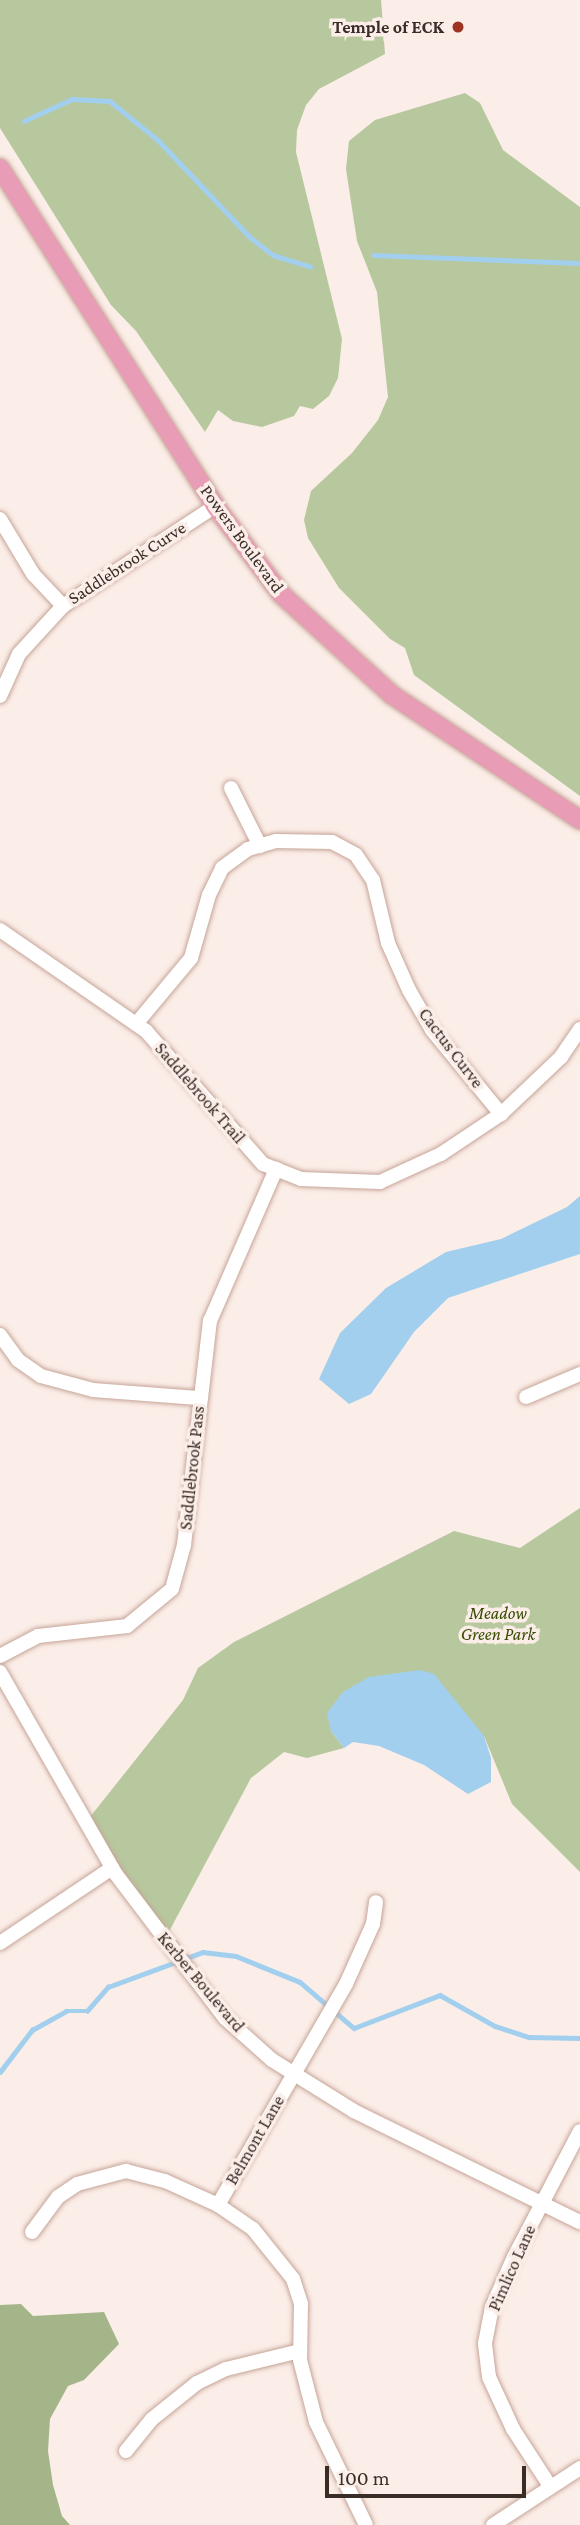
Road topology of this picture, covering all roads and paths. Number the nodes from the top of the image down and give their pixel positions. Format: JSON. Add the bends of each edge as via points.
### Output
{"nodes":[{"id":1,"x":0,"y":168,"type":"edge"},
{"id":2,"x":215,"y":506,"type":"junction"},
{"id":3,"x":0,"y":519,"type":"edge"},
{"id":4,"x":62,"y":606,"type":"junction"},
{"id":5,"x":0,"y":696,"type":"edge"},
{"id":6,"x":231,"y":788,"type":"dead end"},
{"id":7,"x":580,"y":820,"type":"edge"},
{"id":8,"x":260,"y":846,"type":"junction"},
{"id":9,"x":0,"y":930,"type":"edge"},
{"id":10,"x":136,"y":1024,"type":"junction"},
{"id":11,"x":580,"y":1029,"type":"edge"},
{"id":12,"x":501,"y":1114,"type":"junction"},
{"id":13,"x":276,"y":1169,"type":"junction"},
{"id":14,"x":0,"y":1335,"type":"edge"},
{"id":15,"x":580,"y":1374,"type":"edge"},
{"id":16,"x":526,"y":1397,"type":"dead end"},
{"id":17,"x":198,"y":1398,"type":"junction"},
{"id":18,"x":0,"y":1656,"type":"edge"},
{"id":19,"x":0,"y":1672,"type":"edge"},
{"id":20,"x":112,"y":1868,"type":"junction"},
{"id":21,"x":376,"y":1902,"type":"dead end"},
{"id":22,"x":0,"y":1942,"type":"edge"},
{"id":23,"x":292,"y":2074,"type":"junction"},
{"id":24,"x":580,"y":2131,"type":"edge"},
{"id":25,"x":541,"y":2203,"type":"junction"},
{"id":26,"x":218,"y":2205,"type":"junction"},
{"id":27,"x":580,"y":2222,"type":"edge"},
{"id":28,"x":32,"y":2232,"type":"dead end"},
{"id":29,"x":300,"y":2351,"type":"junction"},
{"id":30,"x":126,"y":2451,"type":"dead end"},
{"id":31,"x":580,"y":2468,"type":"edge"},
{"id":32,"x":550,"y":2486,"type":"junction"},
{"id":33,"x":366,"y":2525,"type":"edge"},
{"id":34,"x":494,"y":2525,"type":"edge"}],
"edges":[{"from":1,"to":2,"type":"main road","name":"Powers Boulevard"},
{"from":2,"to":4,"type":"street","name":"Saddlebrook Curve"},
{"from":2,"to":7,"type":"main road","name":"Powers Boulevard","via":[[267,578],[332,645],[392,695]]},
{"from":3,"to":4,"type":"street","via":[[33,574]]},
{"from":4,"to":5,"type":"street","name":"Saddlebrook Curve","via":[[19,654]]},
{"from":6,"to":8,"type":"street"},
{"from":8,"to":10,"type":"street","name":"Cactus Curve","via":[[222,868],[191,958]]},
{"from":8,"to":12,"type":"street","name":"Cactus Curve","via":[[309,839],[332,842],[356,855],[373,880],[388,943],[409,990],[432,1030]]},
{"from":9,"to":10,"type":"street","name":"Saddlebrook Trail"},
{"from":10,"to":13,"type":"street","name":"Saddlebrook Trail","via":[[174,1060],[223,1124],[263,1164]]},
{"from":11,"to":12,"type":"street","name":"Saddlebrook Trail","via":[[561,1058]]},
{"from":12,"to":13,"type":"street","name":"Saddlebrook Trail","via":[[441,1154],[380,1182],[301,1179]]},
{"from":13,"to":17,"type":"street","name":"Saddlebrook Pass","via":[[209,1321]]},
{"from":14,"to":17,"type":"street","via":[[19,1360],[41,1376],[93,1390]]},
{"from":15,"to":16,"type":"street"},
{"from":17,"to":18,"type":"street","name":"Saddlebrook Pass","via":[[184,1545],[172,1589],[127,1626],[38,1636]]},
{"from":19,"to":20,"type":"street","name":"Kerber Boulevard"},
{"from":20,"to":22,"type":"street"},
{"from":20,"to":23,"type":"street","name":"Kerber Boulevard","via":[[225,2018]]},
{"from":21,"to":23,"type":"street","name":"Belmont Lane","via":[[373,1924],[346,1984]]},
{"from":23,"to":25,"type":"street","name":"Kerber Boulevard","via":[[354,2111]]},
{"from":23,"to":26,"type":"street","name":"Belmont Lane"},
{"from":24,"to":25,"type":"street","name":"Pimlico Lane"},
{"from":25,"to":27,"type":"street","name":"Kerber Boulevard"},
{"from":25,"to":32,"type":"street","name":"Pimlico Lane","via":[[492,2307],[485,2343],[489,2377],[513,2430]]},
{"from":26,"to":28,"type":"street","via":[[165,2181],[114,2173],[77,2184],[58,2197]]},
{"from":26,"to":29,"type":"street","via":[[253,2229],[293,2279],[301,2304]]},
{"from":29,"to":30,"type":"street","via":[[226,2369],[197,2383],[152,2419]]},
{"from":29,"to":33,"type":"street","via":[[316,2422]]},
{"from":31,"to":32,"type":"street"},
{"from":32,"to":34,"type":"street"}]}
